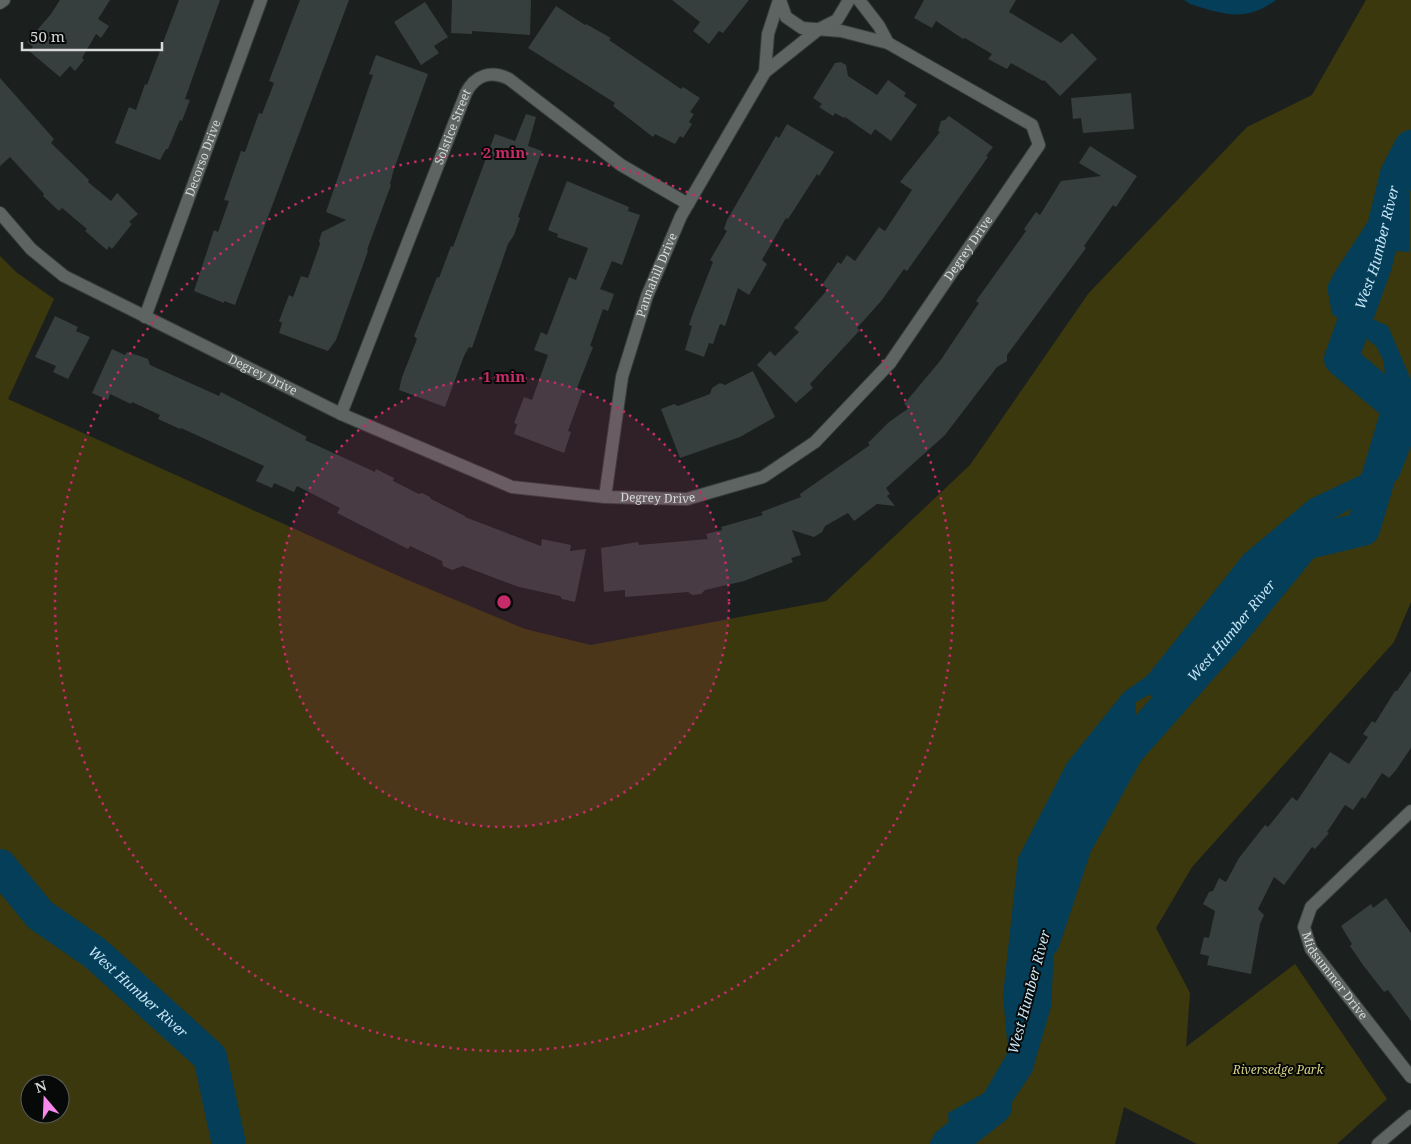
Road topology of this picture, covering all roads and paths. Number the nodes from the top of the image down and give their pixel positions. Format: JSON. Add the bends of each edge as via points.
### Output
{"nodes":[{"id":1,"x":4,"y":0,"type":"edge"},
{"id":2,"x":261,"y":0,"type":"edge"},
{"id":3,"x":779,"y":0,"type":"edge"},
{"id":4,"x":848,"y":0,"type":"edge"},
{"id":5,"x":859,"y":0,"type":"edge"},
{"id":6,"x":0,"y":3,"type":"edge"},
{"id":7,"x":819,"y":29,"type":"junction"},
{"id":8,"x":888,"y":43,"type":"junction"},
{"id":9,"x":765,"y":72,"type":"junction"},
{"id":10,"x":688,"y":204,"type":"junction"},
{"id":11,"x":0,"y":213,"type":"edge"},
{"id":12,"x":145,"y":317,"type":"junction"},
{"id":13,"x":340,"y":414,"type":"junction"},
{"id":14,"x":605,"y":498,"type":"junction"},
{"id":15,"x":1411,"y":811,"type":"edge"},
{"id":16,"x":1411,"y":1077,"type":"edge"},
{"id":17,"x":1411,"y":1116,"type":"edge"},
{"id":18,"x":1378,"y":1144,"type":"edge"}],
"edges":[{"from":1,"to":6,"type":"street"},
{"from":2,"to":12,"type":"street","name":"Decorso Drive"},
{"from":3,"to":7,"type":"street","name":"Pannahill Drive","via":[[786,17],[802,28]]},
{"from":3,"to":9,"type":"street","name":"Pannahill Drive","via":[[768,34]]},
{"from":4,"to":7,"type":"street","name":"Pannahill Drive","via":[[838,20]]},
{"from":5,"to":8,"type":"street","via":[[880,26]]},
{"from":7,"to":8,"type":"street","name":"Degrey Drive"},
{"from":7,"to":9,"type":"street","name":"Pannahill Drive"},
{"from":8,"to":14,"type":"street","name":"Degrey Drive","via":[[1032,125],[1039,145],[890,363],[815,442],[763,476],[686,499]]},
{"from":9,"to":10,"type":"street","name":"Pannahill Drive"},
{"from":10,"to":13,"type":"street","name":"Solstice Street","via":[[621,165],[509,79],[493,74],[476,79],[466,93]]},
{"from":10,"to":14,"type":"street","name":"Pannahill Drive","via":[[647,296],[622,377]]},
{"from":11,"to":12,"type":"street","name":"Degrey Drive","via":[[31,249],[64,276]]},
{"from":12,"to":13,"type":"street","name":"Degrey Drive"},
{"from":13,"to":14,"type":"street","name":"Degrey Drive","via":[[512,487]]},
{"from":15,"to":16,"type":"street","name":"Midsummer Drive","via":[[1312,907],[1304,927],[1311,949]]},
{"from":17,"to":18,"type":"street"}]}
